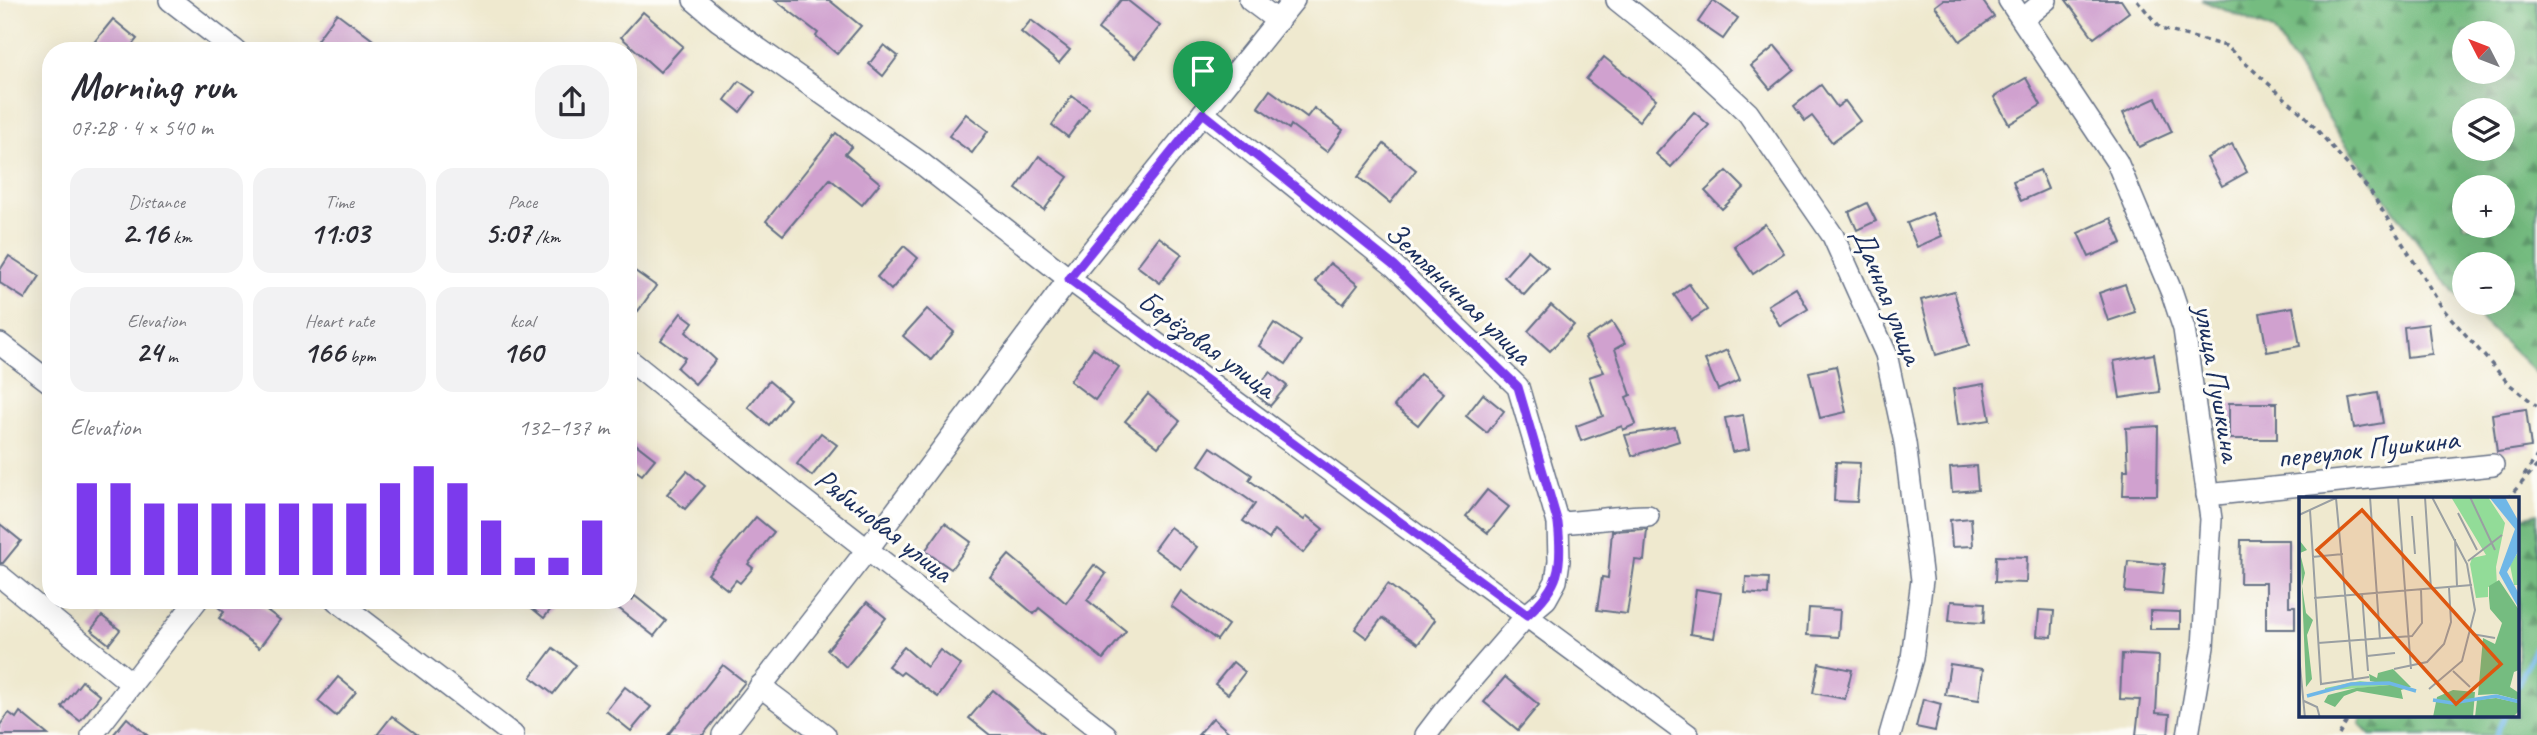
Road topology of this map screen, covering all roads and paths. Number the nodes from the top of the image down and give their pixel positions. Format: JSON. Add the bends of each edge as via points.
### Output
{"nodes":[{"id":1,"x":170,"y":0,"type":"edge"},
{"id":2,"x":694,"y":0,"type":"edge"},
{"id":3,"x":1250,"y":0,"type":"edge"},
{"id":4,"x":1294,"y":0,"type":"edge"},
{"id":5,"x":1617,"y":0,"type":"edge"},
{"id":6,"x":2009,"y":0,"type":"edge"},
{"id":7,"x":2046,"y":0,"type":"edge"},
{"id":8,"x":2137,"y":0,"type":"edge"},
{"id":9,"x":2023,"y":19,"type":"junction"},
{"id":10,"x":1278,"y":21,"type":"junction"},
{"id":11,"x":224,"y":42,"type":"edge"},
{"id":12,"x":1203,"y":113,"type":"junction"},
{"id":13,"x":1069,"y":279,"type":"junction"},
{"id":14,"x":0,"y":344,"type":"edge"},
{"id":15,"x":637,"y":367,"type":"edge"},
{"id":16,"x":42,"y":376,"type":"edge"},
{"id":17,"x":2537,"y":406,"type":"edge"},
{"id":18,"x":2537,"y":456,"type":"edge"},
{"id":19,"x":2493,"y":465,"type":"dead end"},
{"id":20,"x":2537,"y":466,"type":"edge"},
{"id":21,"x":2520,"y":484,"type":"junction"},
{"id":22,"x":2207,"y":495,"type":"junction"},
{"id":23,"x":2509,"y":497,"type":"edge"},
{"id":24,"x":1648,"y":516,"type":"dead end"},
{"id":25,"x":1558,"y":523,"type":"junction"},
{"id":26,"x":867,"y":550,"type":"junction"},
{"id":27,"x":0,"y":576,"type":"edge"},
{"id":28,"x":190,"y":609,"type":"edge"},
{"id":29,"x":348,"y":609,"type":"edge"},
{"id":30,"x":1527,"y":615,"type":"junction"},
{"id":31,"x":132,"y":684,"type":"junction"},
{"id":32,"x":760,"y":686,"type":"junction"},
{"id":33,"x":2349,"y":718,"type":"edge"},
{"id":34,"x":92,"y":735,"type":"edge"},
{"id":35,"x":513,"y":735,"type":"edge"},
{"id":36,"x":723,"y":735,"type":"edge"},
{"id":37,"x":825,"y":735,"type":"edge"},
{"id":38,"x":1106,"y":735,"type":"edge"},
{"id":39,"x":1426,"y":735,"type":"edge"},
{"id":40,"x":1688,"y":735,"type":"edge"},
{"id":41,"x":1890,"y":735,"type":"edge"},
{"id":42,"x":2188,"y":735,"type":"edge"},
{"id":43,"x":2339,"y":735,"type":"edge"}],
"edges":[{"from":1,"to":11,"type":"street"},
{"from":2,"to":13,"type":"street","name":"Берёзовая улица","via":[[921,163]]},
{"from":3,"to":10,"type":"street"},
{"from":4,"to":10,"type":"street"},
{"from":5,"to":41,"type":"street","name":"Дачная улица","via":[[1748,113],[1833,236],[1886,354],[1905,443],[1922,580],[1912,658]]},
{"from":6,"to":9,"type":"street","name":"улица Пушкина"},
{"from":7,"to":9,"type":"street"},
{"from":8,"to":17,"type":"path","via":[[2161,29],[2226,46],[2305,116],[2371,192],[2442,309],[2509,384]]},
{"from":9,"to":22,"type":"street","name":"улица Пушкина","via":[[2117,162],[2172,293],[2184,329]]},
{"from":10,"to":12,"type":"street"},
{"from":12,"to":13,"type":"street"},
{"from":12,"to":25,"type":"street","name":"Земляничная улица","via":[[1394,266],[1518,387]]},
{"from":13,"to":26,"type":"street"},
{"from":13,"to":30,"type":"street","name":"Берёзовая улица"},
{"from":14,"to":16,"type":"street"},
{"from":15,"to":26,"type":"street","name":"Рябиновая улица","via":[[788,499]]},
{"from":18,"to":21,"type":"path"},
{"from":19,"to":22,"type":"street","name":"переулок Пушкина"},
{"from":20,"to":21,"type":"path"},
{"from":21,"to":23,"type":"path"},
{"from":22,"to":42,"type":"street","name":"улица Пушкина","via":[[2211,519],[2203,647]]},
{"from":24,"to":25,"type":"street"},
{"from":25,"to":30,"type":"street","name":"Земляничная улица","via":[[1556,581],[1546,599]]},
{"from":26,"to":32,"type":"street"},
{"from":26,"to":38,"type":"street","name":"Рябиновая улица"},
{"from":27,"to":31,"type":"street"},
{"from":28,"to":31,"type":"street"},
{"from":29,"to":35,"type":"street"},
{"from":30,"to":39,"type":"street","name":"Земляничная улица"},
{"from":30,"to":40,"type":"street","name":"Берёзовая улица"},
{"from":31,"to":34,"type":"street"},
{"from":32,"to":36,"type":"street"},
{"from":32,"to":37,"type":"street"},
{"from":33,"to":43,"type":"path"}]}
